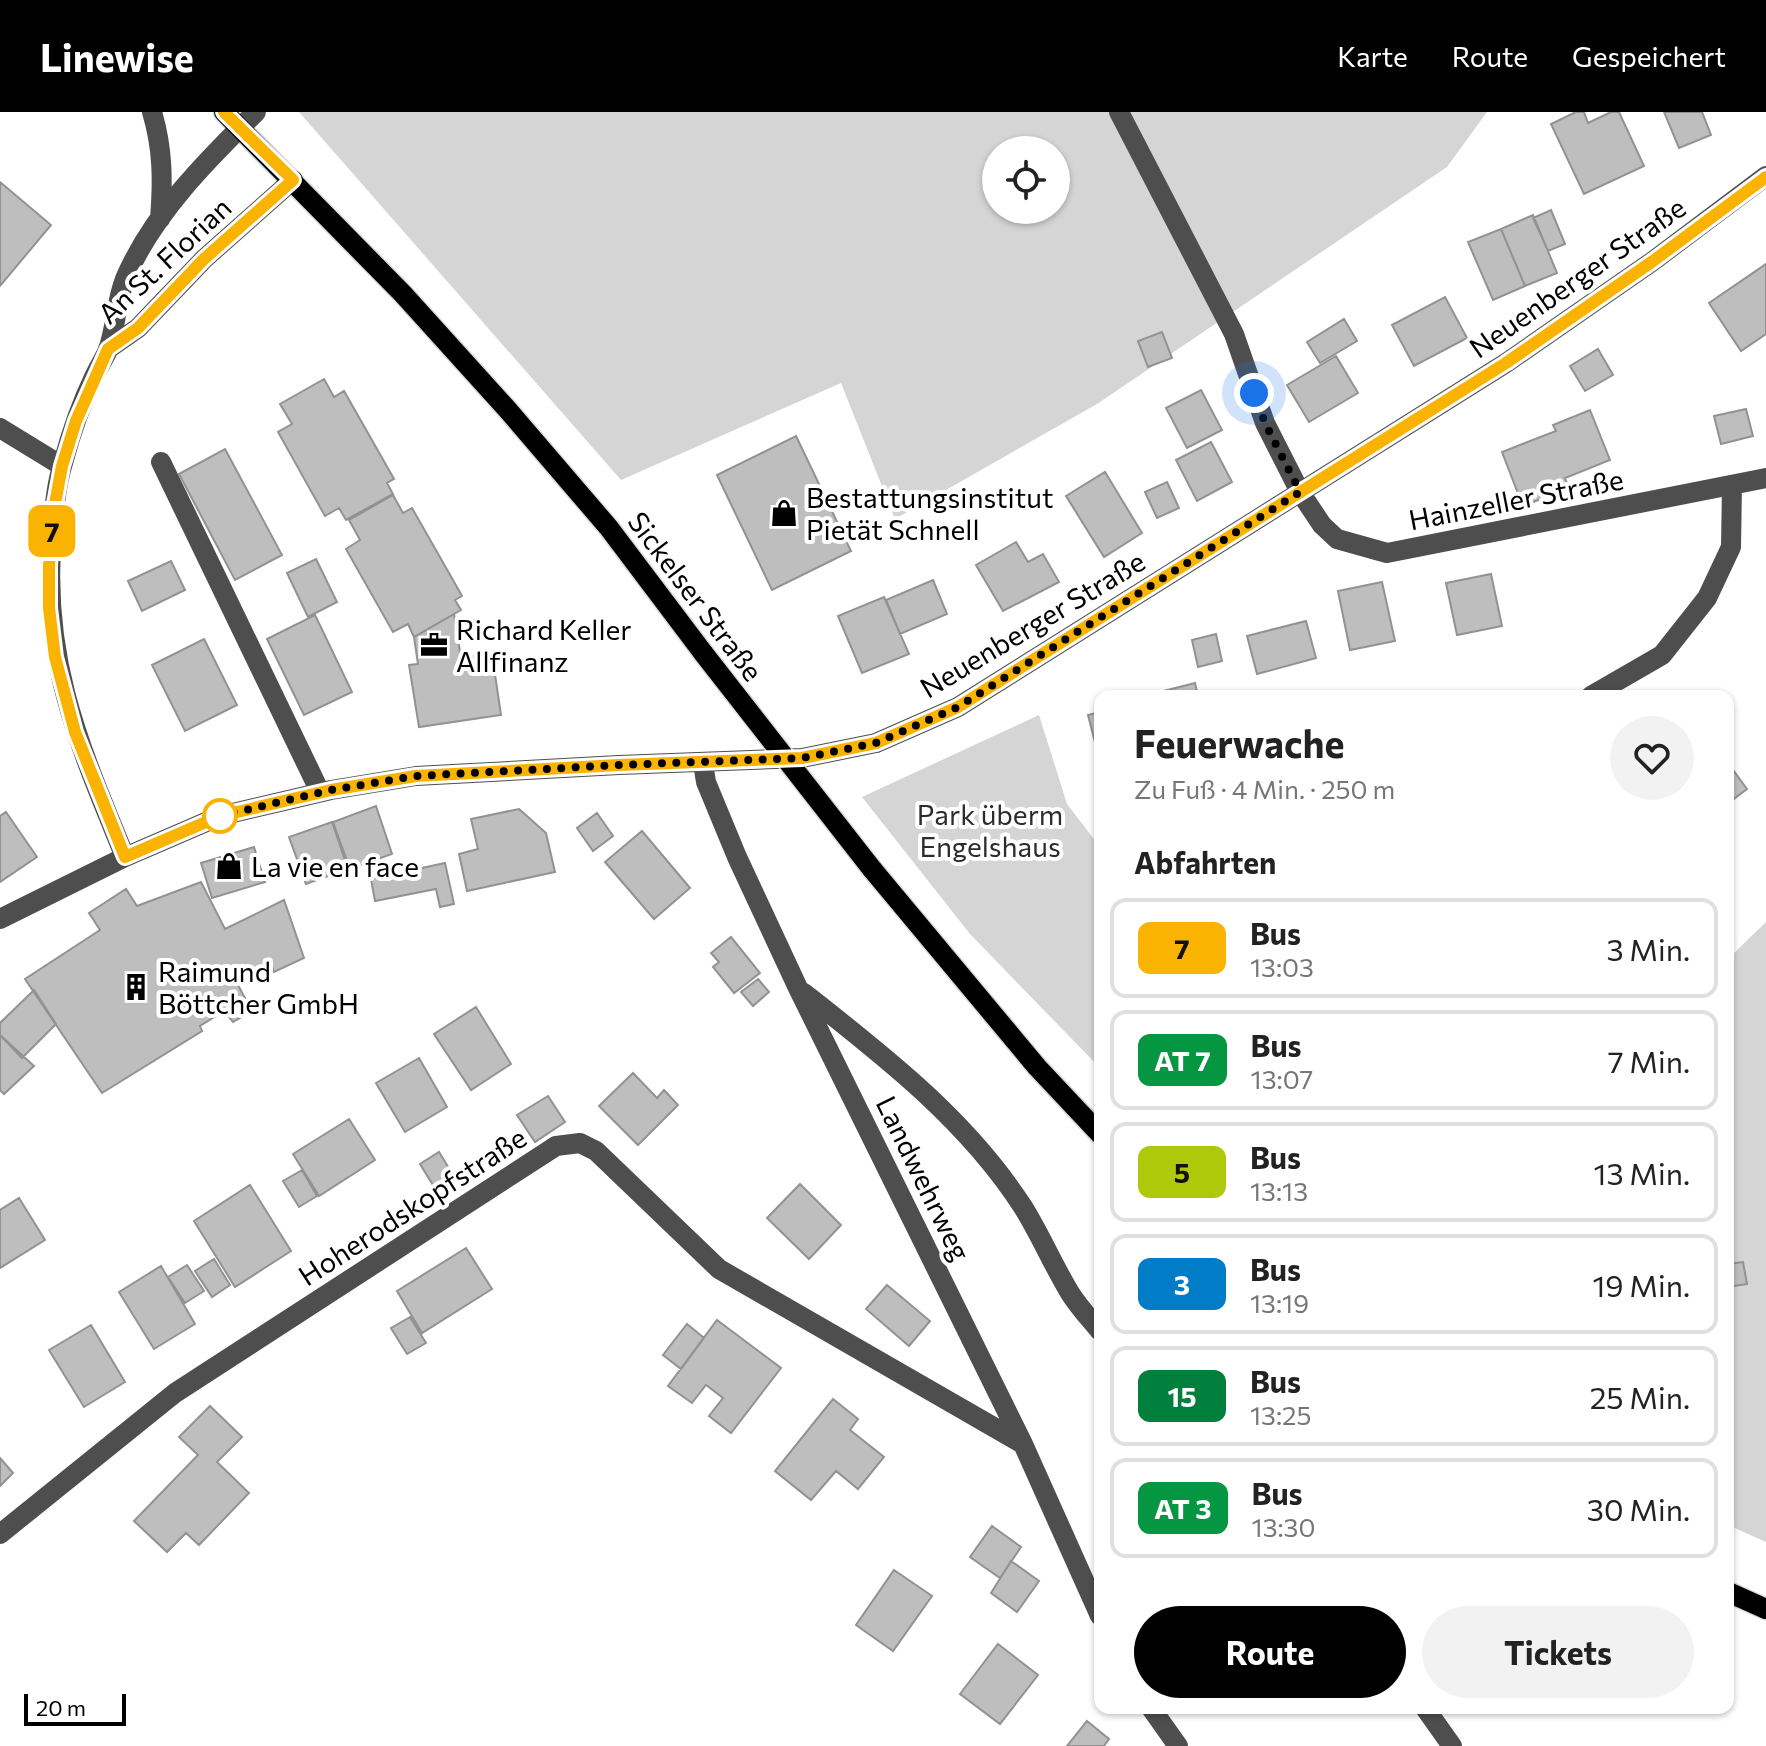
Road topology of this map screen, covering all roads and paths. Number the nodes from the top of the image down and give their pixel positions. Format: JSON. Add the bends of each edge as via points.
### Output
{"nodes":[{"id":1,"x":152,"y":112,"type":"edge"},
{"id":2,"x":224,"y":112,"type":"edge"},
{"id":3,"x":256,"y":112,"type":"edge"},
{"id":4,"x":1119,"y":112,"type":"edge"},
{"id":5,"x":241,"y":127,"type":"junction"},
{"id":6,"x":1766,"y":176,"type":"edge"},
{"id":7,"x":293,"y":180,"type":"junction"},
{"id":8,"x":160,"y":219,"type":"junction"},
{"id":9,"x":108,"y":349,"type":"junction"},
{"id":10,"x":0,"y":428,"type":"edge"},
{"id":11,"x":161,"y":462,"type":"dead end"},
{"id":12,"x":62,"y":466,"type":"junction"},
{"id":13,"x":1766,"y":478,"type":"edge"},
{"id":14,"x":1732,"y":485,"type":"junction"},
{"id":15,"x":1300,"y":492,"type":"junction"},
{"id":16,"x":1601,"y":690,"type":"edge"},
{"id":17,"x":703,"y":763,"type":"junction"},
{"id":18,"x":320,"y":792,"type":"junction"},
{"id":19,"x":125,"y":857,"type":"junction"},
{"id":20,"x":0,"y":919,"type":"edge"},
{"id":21,"x":798,"y":988,"type":"junction"},
{"id":22,"x":1094,"y":1128,"type":"edge"},
{"id":23,"x":1094,"y":1324,"type":"edge"},
{"id":24,"x":1023,"y":1444,"type":"junction"},
{"id":25,"x":0,"y":1534,"type":"edge"},
{"id":26,"x":1734,"y":1595,"type":"edge"},
{"id":27,"x":1094,"y":1603,"type":"edge"},
{"id":28,"x":1766,"y":1609,"type":"edge"},
{"id":29,"x":1155,"y":1714,"type":"edge"},
{"id":30,"x":1429,"y":1714,"type":"edge"},
{"id":31,"x":1178,"y":1746,"type":"edge"},
{"id":32,"x":1452,"y":1746,"type":"edge"}],
"edges":[{"from":1,"to":8,"type":"street","name":"An St. Florian","via":[[164,177]]},
{"from":2,"to":5,"type":"main road","name":"Sickelser Straße"},
{"from":3,"to":5,"type":"street","name":"An St. Florian"},
{"from":4,"to":15,"type":"street","name":"Hainzeller Straße","via":[[1234,334],[1265,423]]},
{"from":5,"to":7,"type":"main road","name":"Sickelser Straße"},
{"from":5,"to":8,"type":"street","name":"An St. Florian"},
{"from":6,"to":15,"type":"street","name":"Neuenberger Straße","via":[[1568,321]]},
{"from":7,"to":9,"type":"street","name":"An St. Florian","via":[[204,259],[138,328]]},
{"from":7,"to":22,"type":"main road","name":"Sickelser Straße","bridge":true,"via":[[403,294],[609,528],[872,869]]},
{"from":8,"to":9,"type":"street","name":"An St. Florian","via":[[124,282]]},
{"from":9,"to":12,"type":"street","name":"An St. Florian"},
{"from":10,"to":12,"type":"street"},
{"from":11,"to":18,"type":"street"},
{"from":12,"to":19,"type":"street","name":"An St. Florian","via":[[49,565],[55,657],[75,732]]},
{"from":13,"to":14,"type":"street","name":"Hainzeller Straße"},
{"from":14,"to":15,"type":"street","name":"Hainzeller Straße","via":[[1387,553],[1337,539]]},
{"from":14,"to":16,"type":"street","via":[[1731,547],[1707,598],[1662,655]]},
{"from":15,"to":17,"type":"street","name":"Neuenberger Straße","via":[[958,707],[876,743],[802,758]]},
{"from":17,"to":18,"type":"street","name":"Neuenberger Straße","via":[[416,776]]},
{"from":17,"to":21,"type":"street","name":"Landwehrweg","via":[[727,836]]},
{"from":18,"to":19,"type":"street","name":"Neuenberger Straße","via":[[220,816]]},
{"from":19,"to":20,"type":"street","name":"Neuenberger Straße"},
{"from":21,"to":23,"type":"street","via":[[933,1100],[984,1156],[1023,1206],[1072,1296]]},
{"from":21,"to":24,"type":"street","name":"Landwehrweg"},
{"from":24,"to":25,"type":"street","name":"Hoherodskopfstraße","via":[[719,1269],[596,1151],[580,1143],[556,1146],[175,1393]]},
{"from":24,"to":27,"type":"street","name":"Landwehrweg"},
{"from":26,"to":28,"type":"main road"},
{"from":29,"to":31,"type":"street"},
{"from":30,"to":32,"type":"street"}]}
